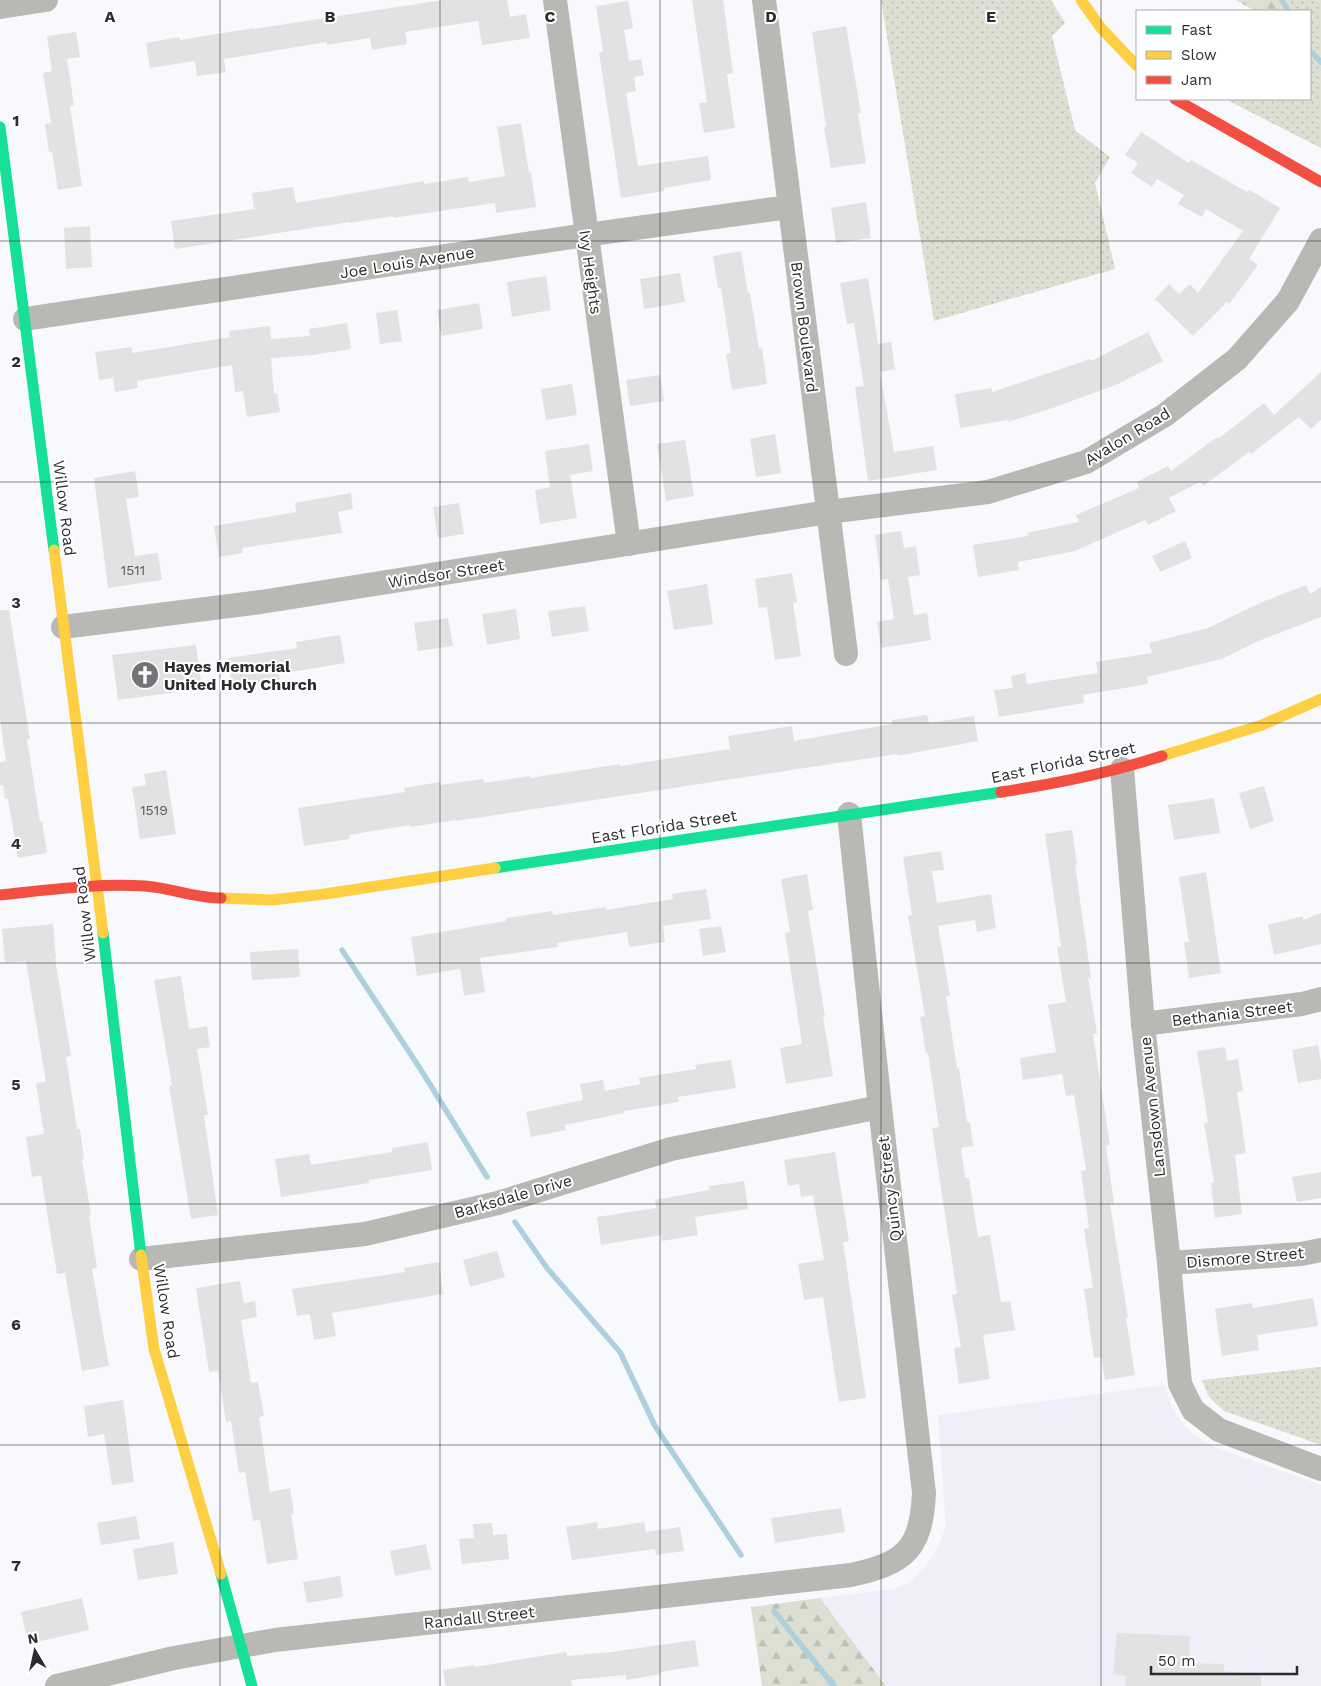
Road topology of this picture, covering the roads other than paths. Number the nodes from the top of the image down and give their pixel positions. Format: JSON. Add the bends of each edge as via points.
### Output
{"nodes":[{"id":1,"x":46,"y":0,"type":"edge"},
{"id":2,"x":555,"y":0,"type":"edge"},
{"id":3,"x":764,"y":0,"type":"edge"},
{"id":4,"x":1081,"y":0,"type":"edge"},
{"id":5,"x":0,"y":7,"type":"edge"},
{"id":6,"x":1136,"y":65,"type":"edge"},
{"id":7,"x":1177,"y":100,"type":"edge"},
{"id":8,"x":0,"y":127,"type":"edge"},
{"id":9,"x":1321,"y":182,"type":"edge"},
{"id":10,"x":789,"y":207,"type":"junction"},
{"id":11,"x":6,"y":217,"type":"edge"},
{"id":12,"x":586,"y":235,"type":"junction"},
{"id":13,"x":1321,"y":240,"type":"edge"},
{"id":14,"x":26,"y":320,"type":"junction"},
{"id":15,"x":828,"y":512,"type":"junction"},
{"id":16,"x":629,"y":544,"type":"junction"},
{"id":17,"x":63,"y":627,"type":"junction"},
{"id":18,"x":846,"y":654,"type":"dead end"},
{"id":19,"x":1321,"y":699,"type":"edge"},
{"id":20,"x":1122,"y":769,"type":"junction"},
{"id":21,"x":849,"y":814,"type":"junction"},
{"id":22,"x":98,"y":885,"type":"junction"},
{"id":23,"x":0,"y":895,"type":"edge"},
{"id":24,"x":1321,"y":999,"type":"edge"},
{"id":25,"x":1143,"y":1024,"type":"junction"},
{"id":26,"x":880,"y":1107,"type":"junction"},
{"id":27,"x":1321,"y":1250,"type":"edge"},
{"id":28,"x":141,"y":1259,"type":"junction"},
{"id":29,"x":1169,"y":1263,"type":"junction"},
{"id":30,"x":1321,"y":1469,"type":"edge"},
{"id":31,"x":901,"y":1558,"type":"joint"},
{"id":32,"x":241,"y":1646,"type":"junction"},
{"id":33,"x":56,"y":1686,"type":"edge"},
{"id":34,"x":252,"y":1686,"type":"edge"}],
"edges":[{"from":1,"to":5,"type":"street"},
{"from":2,"to":12,"type":"street","name":"Ivy Heights"},
{"from":3,"to":10,"type":"street","name":"Brown Boulevard"},
{"from":4,"to":6,"type":"street","via":[[1101,28]]},
{"from":7,"to":9,"type":"street"},
{"from":8,"to":11,"type":"street","name":"Willow Road"},
{"from":10,"to":12,"type":"street","name":"Joe Louis Avenue"},
{"from":10,"to":15,"type":"street","name":"Brown Boulevard"},
{"from":11,"to":14,"type":"street","name":"Willow Road"},
{"from":12,"to":14,"type":"street","name":"Joe Louis Avenue"},
{"from":12,"to":16,"type":"street","name":"Ivy Heights"},
{"from":13,"to":15,"type":"street","name":"Avalon Road","via":[[1288,301],[1237,359],[1165,415],[1086,462],[988,492]]},
{"from":14,"to":17,"type":"street","name":"Willow Road"},
{"from":15,"to":16,"type":"street","name":"Windsor Street"},
{"from":15,"to":18,"type":"street","name":"Brown Boulevard"},
{"from":16,"to":17,"type":"street","name":"Windsor Street","via":[[261,602]]},
{"from":17,"to":22,"type":"street","name":"Willow Road"},
{"from":19,"to":20,"type":"street","name":"East Florida Street","via":[[1262,725]]},
{"from":20,"to":21,"type":"street","name":"East Florida Street","via":[[1048,785]]},
{"from":20,"to":25,"type":"street","name":"Lansdown Avenue"},
{"from":21,"to":22,"type":"street","name":"East Florida Street","via":[[272,900],[207,898],[147,886]]},
{"from":21,"to":26,"type":"street","name":"Quincy Street"},
{"from":22,"to":23,"type":"street","name":"East Florida Street"},
{"from":22,"to":28,"type":"street","name":"Willow Road"},
{"from":24,"to":25,"type":"street","name":"Bethania Street"},
{"from":25,"to":29,"type":"street","name":"Lansdown Avenue"},
{"from":26,"to":28,"type":"street","name":"Barksdale Drive","via":[[671,1149],[498,1203],[365,1234]]},
{"from":26,"to":31,"type":"street","name":"Quincy Street","via":[[924,1493],[923,1517],[917,1537]]},
{"from":27,"to":29,"type":"street","name":"Dismore Street"},
{"from":28,"to":32,"type":"street","name":"Willow Road","via":[[154,1349]]},
{"from":29,"to":30,"type":"street","name":"Lansdown Avenue","via":[[1180,1384],[1194,1410],[1219,1430]]},
{"from":31,"to":32,"type":"street","name":"Randall Street","via":[[876,1570],[852,1575],[285,1638]]},
{"from":32,"to":33,"type":"street","name":"Randall Street"},
{"from":32,"to":34,"type":"street","name":"Willow Road"}]}
